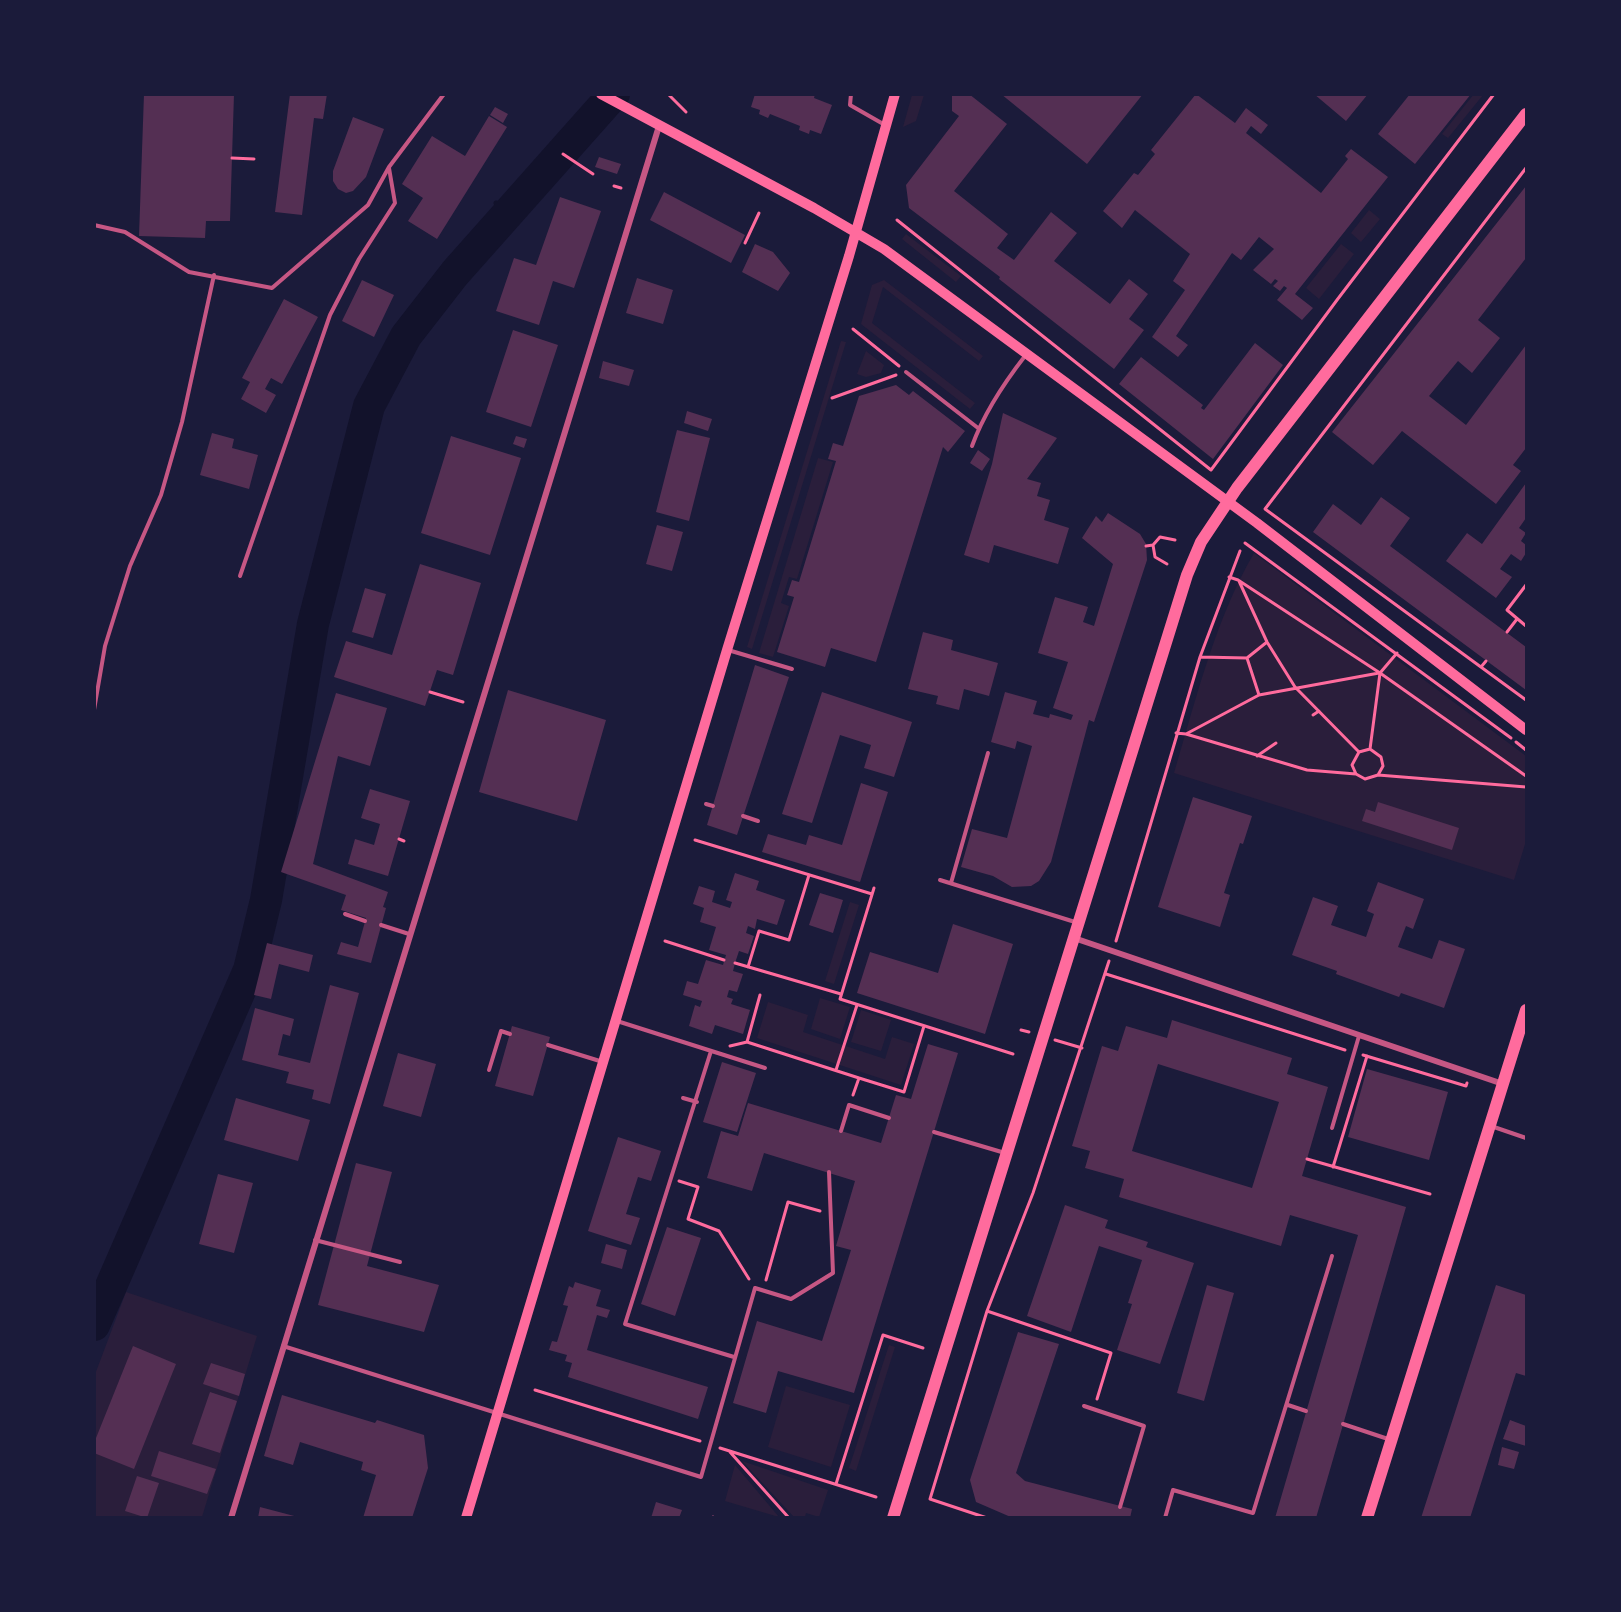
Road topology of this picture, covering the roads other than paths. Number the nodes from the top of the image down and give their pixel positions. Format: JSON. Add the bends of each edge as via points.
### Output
{"nodes":[{"id":1,"x":444,"y":94,"type":"edge"},
{"id":2,"x":601,"y":94,"type":"edge"},
{"id":3,"x":851,"y":94,"type":"edge"},
{"id":4,"x":895,"y":94,"type":"edge"},
{"id":5,"x":1527,"y":114,"type":"edge"},
{"id":6,"x":886,"y":125,"type":"junction"},
{"id":7,"x":658,"y":126,"type":"junction"},
{"id":8,"x":389,"y":167,"type":"junction"},
{"id":9,"x":94,"y":225,"type":"edge"},
{"id":10,"x":856,"y":232,"type":"junction"},
{"id":11,"x":214,"y":275,"type":"junction"},
{"id":12,"x":1026,"y":355,"type":"junction"},
{"id":13,"x":906,"y":372,"type":"road end"},
{"id":14,"x":978,"y":428,"type":"junction"},
{"id":15,"x":972,"y":446,"type":"dead end"},
{"id":16,"x":1227,"y":501,"type":"junction"},
{"id":17,"x":240,"y":576,"type":"dead end"},
{"id":18,"x":727,"y":650,"type":"junction"},
{"id":19,"x":792,"y":669,"type":"dead end"},
{"id":20,"x":94,"y":710,"type":"edge"},
{"id":21,"x":1527,"y":730,"type":"edge"},
{"id":22,"x":988,"y":753,"type":"dead end"},
{"id":23,"x":706,"y":804,"type":"dead end"},
{"id":24,"x":713,"y":806,"type":"dead end"},
{"id":25,"x":743,"y":816,"type":"dead end"},
{"id":26,"x":758,"y":821,"type":"dead end"},
{"id":27,"x":940,"y":880,"type":"dead end"},
{"id":28,"x":951,"y":883,"type":"junction"},
{"id":29,"x":345,"y":914,"type":"dead end"},
{"id":30,"x":365,"y":921,"type":"dead end"},
{"id":31,"x":1079,"y":923,"type":"junction"},
{"id":32,"x":381,"y":926,"type":"dead end"},
{"id":33,"x":409,"y":934,"type":"junction"},
{"id":34,"x":1074,"y":938,"type":"junction"},
{"id":35,"x":1527,"y":1010,"type":"edge"},
{"id":36,"x":616,"y":1021,"type":"junction"},
{"id":37,"x":510,"y":1034,"type":"dead end"},
{"id":38,"x":1359,"y":1036,"type":"junction"},
{"id":39,"x":548,"y":1045,"type":"dead end"},
{"id":40,"x":711,"y":1050,"type":"junction"},
{"id":41,"x":603,"y":1062,"type":"junction"},
{"id":42,"x":765,"y":1068,"type":"dead end"},
{"id":43,"x":489,"y":1070,"type":"dead end"},
{"id":44,"x":1503,"y":1084,"type":"junction"},
{"id":45,"x":683,"y":1098,"type":"dead end"},
{"id":46,"x":697,"y":1102,"type":"junction"},
{"id":47,"x":889,"y":1118,"type":"dead end"},
{"id":48,"x":1491,"y":1126,"type":"junction"},
{"id":49,"x":1332,"y":1128,"type":"dead end"},
{"id":50,"x":841,"y":1131,"type":"dead end"},
{"id":51,"x":934,"y":1132,"type":"dead end"},
{"id":52,"x":1527,"y":1138,"type":"edge"},
{"id":53,"x":1007,"y":1154,"type":"junction"},
{"id":54,"x":829,"y":1172,"type":"dead end"},
{"id":55,"x":315,"y":1240,"type":"junction"},
{"id":56,"x":1332,"y":1256,"type":"dead end"},
{"id":57,"x":400,"y":1262,"type":"dead end"},
{"id":58,"x":282,"y":1346,"type":"junction"},
{"id":59,"x":734,"y":1357,"type":"junction"},
{"id":60,"x":1288,"y":1405,"type":"junction"},
{"id":61,"x":1084,"y":1406,"type":"dead end"},
{"id":62,"x":1306,"y":1411,"type":"dead end"},
{"id":63,"x":498,"y":1413,"type":"junction"},
{"id":64,"x":1343,"y":1424,"type":"dead end"},
{"id":65,"x":1392,"y":1440,"type":"junction"},
{"id":66,"x":1120,"y":1507,"type":"dead end"},
{"id":67,"x":231,"y":1518,"type":"edge"},
{"id":68,"x":466,"y":1518,"type":"edge"},
{"id":69,"x":893,"y":1518,"type":"edge"},
{"id":70,"x":1165,"y":1518,"type":"edge"},
{"id":71,"x":1367,"y":1518,"type":"edge"}],
"edges":[{"from":1,"to":8,"type":"lane"},
{"from":2,"to":7,"type":"main road"},
{"from":3,"to":6,"type":"lane","via":[[850,105]]},
{"from":4,"to":6,"type":"main road"},
{"from":5,"to":16,"type":"main road"},
{"from":6,"to":10,"type":"main road"},
{"from":7,"to":10,"type":"main road"},
{"from":7,"to":33,"type":"street"},
{"from":8,"to":11,"type":"lane","via":[[368,204],[272,288]]},
{"from":8,"to":17,"type":"lane","via":[[395,203],[359,259],[330,315]]},
{"from":9,"to":11,"type":"lane","via":[[125,232],[189,272]]},
{"from":10,"to":12,"type":"main road"},
{"from":10,"to":18,"type":"main road"},
{"from":11,"to":20,"type":"lane","via":[[162,495],[130,566],[105,646]]},
{"from":12,"to":14,"type":"lane"},
{"from":12,"to":16,"type":"main road"},
{"from":13,"to":14,"type":"lane"},
{"from":14,"to":15,"type":"lane"},
{"from":16,"to":21,"type":"main road"},
{"from":16,"to":31,"type":"main road","via":[[1201,542],[1187,575]]},
{"from":18,"to":19,"type":"lane"},
{"from":18,"to":36,"type":"main road"},
{"from":22,"to":28,"type":"lane"},
{"from":23,"to":24,"type":"lane"},
{"from":25,"to":26,"type":"lane"},
{"from":27,"to":28,"type":"lane"},
{"from":28,"to":31,"type":"lane"},
{"from":29,"to":30,"type":"lane"},
{"from":31,"to":34,"type":"main road"},
{"from":32,"to":33,"type":"lane"},
{"from":33,"to":55,"type":"street"},
{"from":34,"to":38,"type":"street"},
{"from":34,"to":53,"type":"main road"},
{"from":35,"to":44,"type":"main road"},
{"from":36,"to":40,"type":"lane"},
{"from":36,"to":41,"type":"main road"},
{"from":37,"to":43,"type":"lane","via":[[501,1031]]},
{"from":38,"to":44,"type":"street"},
{"from":38,"to":49,"type":"lane"},
{"from":39,"to":41,"type":"lane"},
{"from":40,"to":42,"type":"lane"},
{"from":40,"to":46,"type":"lane"},
{"from":41,"to":63,"type":"main road"},
{"from":44,"to":48,"type":"main road"},
{"from":45,"to":46,"type":"lane"},
{"from":46,"to":59,"type":"lane","via":[[625,1324]]},
{"from":47,"to":50,"type":"lane","via":[[849,1105]]},
{"from":48,"to":52,"type":"lane"},
{"from":48,"to":65,"type":"main road"},
{"from":51,"to":53,"type":"lane"},
{"from":53,"to":69,"type":"main road"},
{"from":54,"to":59,"type":"lane","via":[[833,1273],[791,1299],[755,1288]]},
{"from":55,"to":57,"type":"lane"},
{"from":55,"to":58,"type":"street"},
{"from":56,"to":60,"type":"lane"},
{"from":58,"to":63,"type":"lane"},
{"from":58,"to":67,"type":"street"},
{"from":59,"to":63,"type":"lane","via":[[701,1477]]},
{"from":60,"to":62,"type":"lane"},
{"from":60,"to":70,"type":"lane","via":[[1253,1514],[1173,1490]]},
{"from":61,"to":66,"type":"lane","via":[[1144,1426]]},
{"from":63,"to":68,"type":"main road"},
{"from":64,"to":65,"type":"lane"},
{"from":65,"to":71,"type":"main road"}]}
